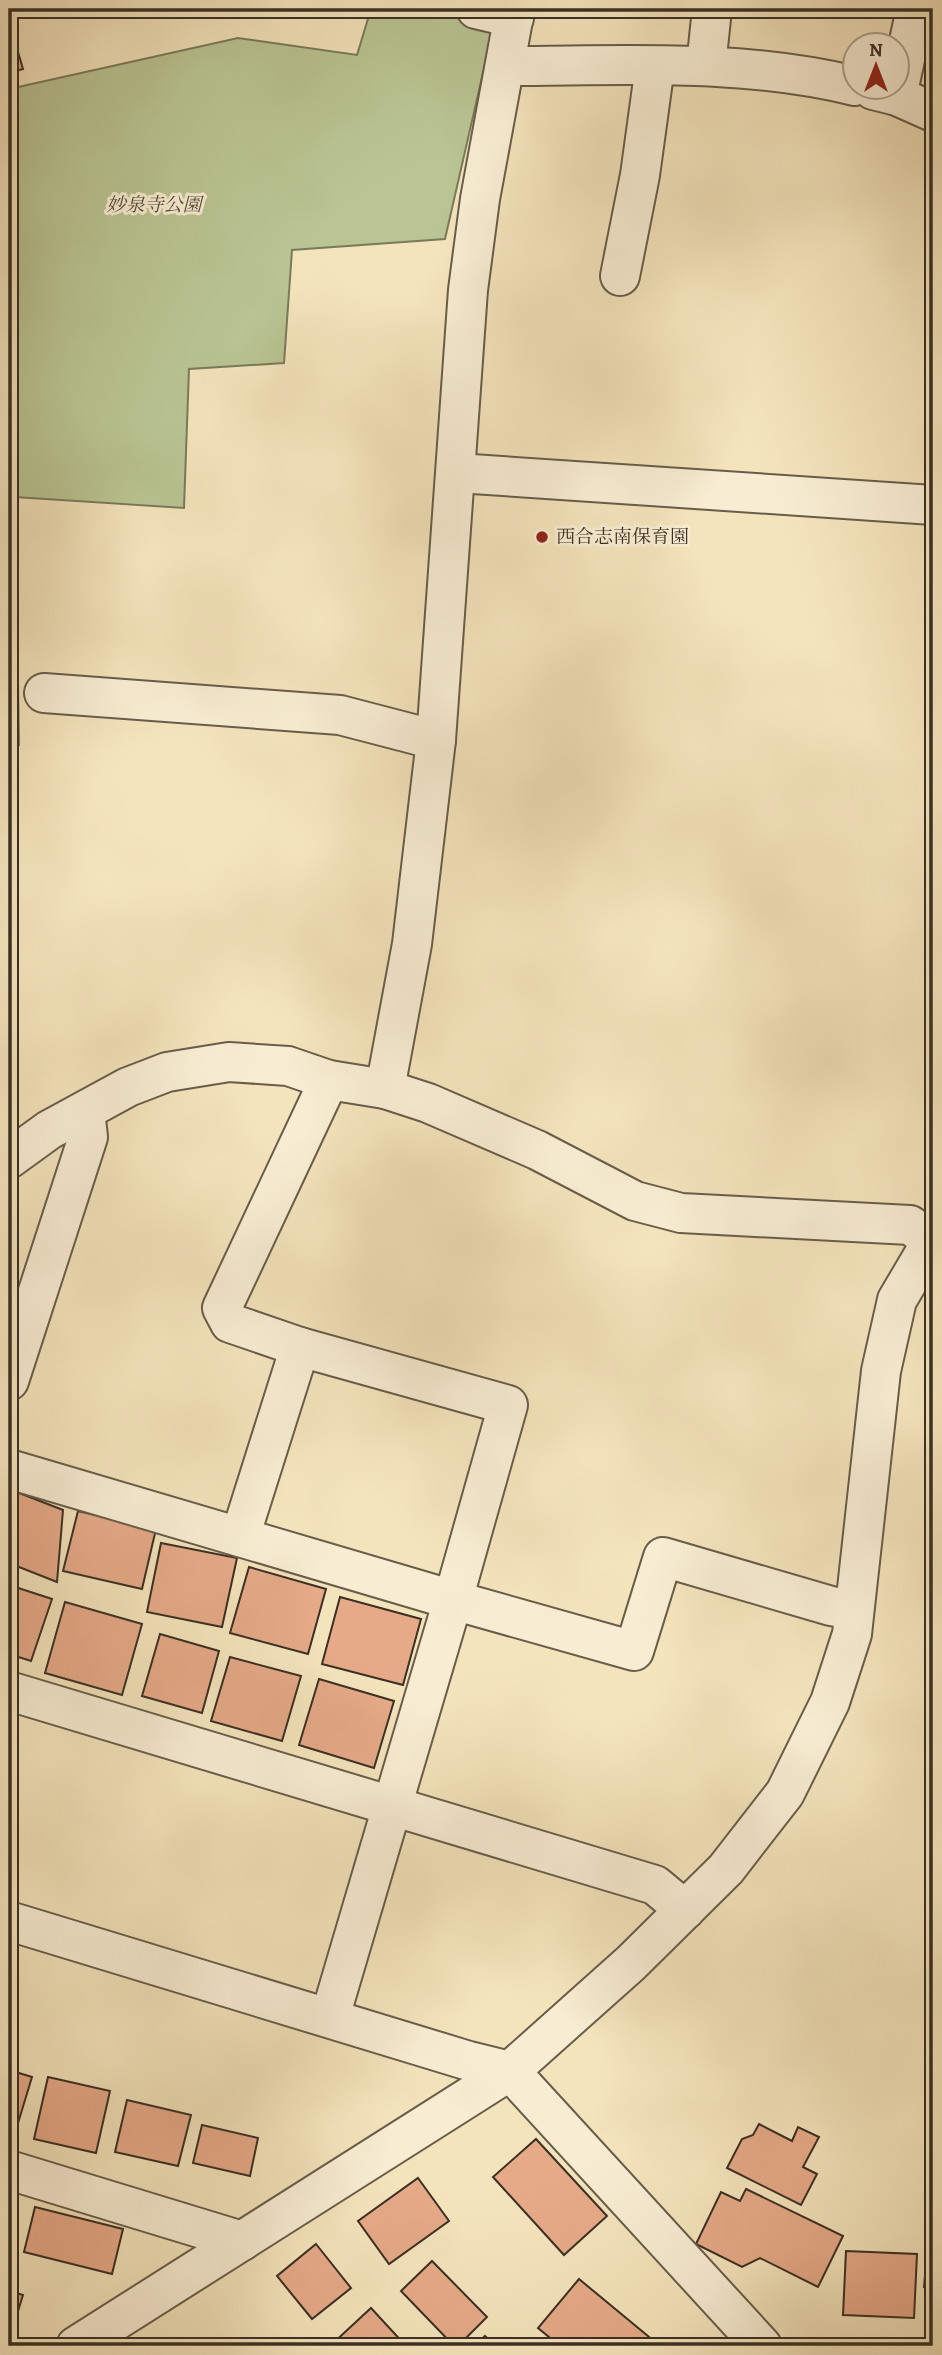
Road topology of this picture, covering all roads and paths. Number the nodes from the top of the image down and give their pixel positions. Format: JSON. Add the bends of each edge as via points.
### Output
{"nodes":[{"id":1,"x":476,"y":9,"type":"edge"},
{"id":2,"x":712,"y":9,"type":"edge"},
{"id":3,"x":916,"y":9,"type":"edge"},
{"id":4,"x":514,"y":13,"type":"edge"},
{"id":5,"x":911,"y":32,"type":"edge"},
{"id":6,"x":506,"y":66,"type":"junction"},
{"id":7,"x":655,"y":66,"type":"junction"},
{"id":8,"x":706,"y":66,"type":"junction"},
{"id":9,"x":841,"y":82,"type":"edge"},
{"id":10,"x":911,"y":102,"type":"edge"},
{"id":11,"x":933,"y":111,"type":"edge"},
{"id":12,"x":620,"y":276,"type":"dead end"},
{"id":13,"x":457,"y":473,"type":"junction"},
{"id":14,"x":933,"y":505,"type":"edge"},
{"id":15,"x":44,"y":693,"type":"dead end"},
{"id":16,"x":436,"y":740,"type":"junction"},
{"id":17,"x":329,"y":1080,"type":"junction"},
{"id":18,"x":385,"y":1088,"type":"junction"},
{"id":19,"x":85,"y":1111,"type":"junction"},
{"id":20,"x":9,"y":1159,"type":"edge"},
{"id":21,"x":933,"y":1240,"type":"edge"},
{"id":22,"x":299,"y":1348,"type":"junction"},
{"id":23,"x":9,"y":1381,"type":"edge"},
{"id":24,"x":9,"y":1469,"type":"edge"},
{"id":25,"x":240,"y":1537,"type":"junction"},
{"id":26,"x":453,"y":1600,"type":"junction"},
{"id":27,"x":855,"y":1610,"type":"junction"},
{"id":28,"x":9,"y":1691,"type":"edge"},
{"id":29,"x":392,"y":1806,"type":"junction"},
{"id":30,"x":685,"y":1910,"type":"junction"},
{"id":31,"x":9,"y":1921,"type":"edge"},
{"id":32,"x":330,"y":2017,"type":"junction"},
{"id":33,"x":510,"y":2071,"type":"junction"},
{"id":34,"x":9,"y":2170,"type":"edge"},
{"id":35,"x":242,"y":2241,"type":"junction"},
{"id":36,"x":76,"y":2346,"type":"edge"},
{"id":37,"x":762,"y":2346,"type":"edge"}],
"edges":[{"from":1,"to":4,"type":"street"},
{"from":2,"to":8,"type":"street"},
{"from":3,"to":5,"type":"street"},
{"from":4,"to":6,"type":"street"},
{"from":6,"to":7,"type":"street"},
{"from":6,"to":13,"type":"street","via":[[468,290]]},
{"from":7,"to":8,"type":"street"},
{"from":7,"to":12,"type":"street"},
{"from":8,"to":9,"type":"street","via":[[811,75]]},
{"from":10,"to":11,"type":"street"},
{"from":13,"to":14,"type":"street"},
{"from":13,"to":16,"type":"street"},
{"from":15,"to":16,"type":"street","via":[[340,715]]},
{"from":16,"to":18,"type":"street","via":[[412,944]]},
{"from":17,"to":18,"type":"street"},
{"from":17,"to":19,"type":"street","via":[[289,1066],[229,1062],[167,1072]]},
{"from":17,"to":22,"type":"street","via":[[222,1308],[230,1323]]},
{"from":18,"to":21,"type":"street","via":[[537,1150],[635,1201],[714,1216],[910,1225]]},
{"from":19,"to":20,"type":"street"},
{"from":19,"to":23,"type":"street","via":[[88,1138]]},
{"from":21,"to":27,"type":"street","via":[[897,1300],[881,1371]]},
{"from":22,"to":25,"type":"street"},
{"from":22,"to":26,"type":"street","via":[[508,1405]]},
{"from":24,"to":25,"type":"street"},
{"from":25,"to":26,"type":"street"},
{"from":26,"to":27,"type":"street","via":[[634,1651],[663,1557]]},
{"from":26,"to":29,"type":"street"},
{"from":27,"to":30,"type":"street","via":[[830,1702],[785,1793],[726,1869]]},
{"from":28,"to":29,"type":"street"},
{"from":29,"to":30,"type":"street","via":[[655,1885]]},
{"from":29,"to":32,"type":"street"},
{"from":30,"to":33,"type":"street"},
{"from":31,"to":32,"type":"street"},
{"from":32,"to":33,"type":"street"},
{"from":33,"to":35,"type":"street"},
{"from":33,"to":37,"type":"street"},
{"from":34,"to":35,"type":"street"},
{"from":35,"to":36,"type":"street"}]}
